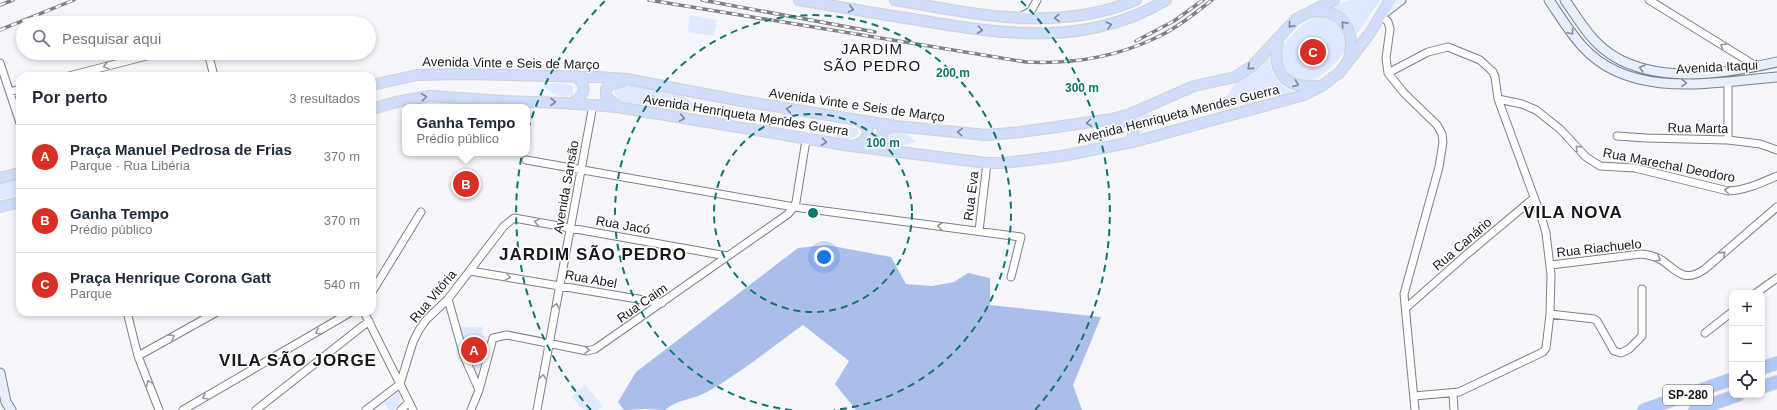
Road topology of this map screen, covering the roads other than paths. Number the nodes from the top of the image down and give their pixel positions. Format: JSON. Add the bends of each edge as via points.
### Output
{"nodes":[{"id":1,"x":799,"y":0,"type":"edge"},
{"id":2,"x":894,"y":0,"type":"edge"},
{"id":3,"x":1037,"y":0,"type":"edge"},
{"id":4,"x":1136,"y":0,"type":"edge"},
{"id":5,"x":1166,"y":0,"type":"edge"},
{"id":6,"x":1390,"y":0,"type":"edge"},
{"id":7,"x":1401,"y":0,"type":"edge"},
{"id":8,"x":1549,"y":0,"type":"edge"},
{"id":9,"x":1565,"y":0,"type":"edge"},
{"id":10,"x":1650,"y":0,"type":"edge"},
{"id":11,"x":1330,"y":1,"type":"edge"},
{"id":12,"x":1307,"y":12,"type":"junction"},
{"id":13,"x":1383,"y":15,"type":"junction"},
{"id":14,"x":1017,"y":18,"type":"junction"},
{"id":15,"x":1278,"y":40,"type":"junction"},
{"id":16,"x":131,"y":60,"type":"edge"},
{"id":17,"x":210,"y":60,"type":"edge"},
{"id":18,"x":1349,"y":60,"type":"junction"},
{"id":19,"x":1777,"y":62,"type":"edge"},
{"id":20,"x":0,"y":63,"type":"edge"},
{"id":21,"x":1756,"y":66,"type":"junction"},
{"id":22,"x":84,"y":72,"type":"edge"},
{"id":23,"x":213,"y":72,"type":"edge"},
{"id":24,"x":1388,"y":73,"type":"junction"},
{"id":25,"x":574,"y":75,"type":"junction"},
{"id":26,"x":1777,"y":77,"type":"edge"},
{"id":27,"x":627,"y":80,"type":"junction"},
{"id":28,"x":1728,"y":82,"type":"junction"},
{"id":29,"x":376,"y":84,"type":"edge"},
{"id":30,"x":1322,"y":86,"type":"junction"},
{"id":31,"x":16,"y":90,"type":"edge"},
{"id":32,"x":10,"y":92,"type":"junction"},
{"id":33,"x":1498,"y":99,"type":"junction"},
{"id":34,"x":571,"y":104,"type":"junction"},
{"id":35,"x":593,"y":105,"type":"junction"},
{"id":36,"x":617,"y":107,"type":"junction"},
{"id":37,"x":376,"y":108,"type":"edge"},
{"id":38,"x":16,"y":111,"type":"edge"},
{"id":39,"x":855,"y":119,"type":"junction"},
{"id":40,"x":1112,"y":119,"type":"junction"},
{"id":41,"x":895,"y":126,"type":"junction"},
{"id":42,"x":1617,"y":136,"type":"dead end"},
{"id":43,"x":806,"y":140,"type":"junction"},
{"id":44,"x":1728,"y":140,"type":"junction"},
{"id":45,"x":1131,"y":142,"type":"junction"},
{"id":46,"x":851,"y":146,"type":"junction"},
{"id":47,"x":889,"y":150,"type":"junction"},
{"id":48,"x":1777,"y":150,"type":"edge"},
{"id":49,"x":526,"y":160,"type":"dead end"},
{"id":50,"x":987,"y":163,"type":"junction"},
{"id":51,"x":582,"y":168,"type":"junction"},
{"id":52,"x":16,"y":174,"type":"edge"},
{"id":53,"x":1777,"y":176,"type":"edge"},
{"id":54,"x":0,"y":178,"type":"edge"},
{"id":55,"x":1534,"y":198,"type":"junction"},
{"id":56,"x":16,"y":203,"type":"edge"},
{"id":57,"x":1777,"y":206,"type":"edge"},
{"id":58,"x":0,"y":207,"type":"edge"},
{"id":59,"x":794,"y":207,"type":"junction"},
{"id":60,"x":421,"y":212,"type":"dead end"},
{"id":61,"x":514,"y":218,"type":"joint"},
{"id":62,"x":571,"y":228,"type":"junction"},
{"id":63,"x":979,"y":231,"type":"junction"},
{"id":64,"x":727,"y":256,"type":"junction"},
{"id":65,"x":1551,"y":265,"type":"junction"},
{"id":66,"x":470,"y":270,"type":"junction"},
{"id":67,"x":1011,"y":277,"type":"dead end"},
{"id":68,"x":1777,"y":278,"type":"edge"},
{"id":69,"x":376,"y":285,"type":"edge"},
{"id":70,"x":560,"y":286,"type":"junction"},
{"id":71,"x":1642,"y":289,"type":"dead end"},
{"id":72,"x":1760,"y":290,"type":"edge"},
{"id":73,"x":448,"y":299,"type":"junction"},
{"id":74,"x":662,"y":304,"type":"junction"},
{"id":75,"x":1406,"y":308,"type":"junction"},
{"id":76,"x":1550,"y":314,"type":"junction"},
{"id":77,"x":1729,"y":314,"type":"edge"},
{"id":78,"x":128,"y":316,"type":"edge"},
{"id":79,"x":210,"y":316,"type":"edge"},
{"id":80,"x":344,"y":316,"type":"edge"},
{"id":81,"x":366,"y":316,"type":"edge"},
{"id":82,"x":369,"y":321,"type":"junction"},
{"id":83,"x":1705,"y":333,"type":"dead end"},
{"id":84,"x":548,"y":344,"type":"junction"},
{"id":85,"x":138,"y":356,"type":"junction"},
{"id":86,"x":1777,"y":363,"type":"edge"},
{"id":87,"x":1765,"y":367,"type":"edge"},
{"id":88,"x":0,"y":373,"type":"edge"},
{"id":89,"x":1729,"y":380,"type":"edge"},
{"id":90,"x":1777,"y":382,"type":"edge"},
{"id":91,"x":400,"y":384,"type":"junction"},
{"id":92,"x":1765,"y":386,"type":"edge"},
{"id":93,"x":479,"y":390,"type":"junction"},
{"id":94,"x":1453,"y":394,"type":"junction"},
{"id":95,"x":1414,"y":396,"type":"junction"},
{"id":96,"x":1729,"y":398,"type":"edge"},
{"id":97,"x":409,"y":402,"type":"junction"},
{"id":98,"x":10,"y":410,"type":"edge"},
{"id":99,"x":160,"y":410,"type":"edge"},
{"id":100,"x":183,"y":410,"type":"edge"},
{"id":101,"x":256,"y":410,"type":"edge"},
{"id":102,"x":366,"y":410,"type":"edge"},
{"id":103,"x":401,"y":410,"type":"edge"},
{"id":104,"x":413,"y":410,"type":"edge"},
{"id":105,"x":471,"y":410,"type":"edge"},
{"id":106,"x":537,"y":410,"type":"edge"},
{"id":107,"x":1416,"y":410,"type":"edge"},
{"id":108,"x":1454,"y":410,"type":"edge"},
{"id":109,"x":1644,"y":410,"type":"edge"},
{"id":110,"x":1695,"y":410,"type":"edge"}],
"edges":[{"from":1,"to":5,"type":"main road","one_way":true,"via":[[981,31],[1039,34],[1115,24],[1150,10]]},
{"from":2,"to":14,"type":"main road"},
{"from":3,"to":14,"type":"street","via":[[1031,12]]},
{"from":4,"to":14,"type":"main road","one_way":true,"via":[[1109,10],[1078,16]]},
{"from":6,"to":13,"type":"main road"},
{"from":7,"to":13,"type":"main road"},
{"from":8,"to":28,"type":"main road","name":"Avenida Itaqui","one_way":true,"via":[[1583,48],[1594,58],[1619,72],[1656,82]]},
{"from":21,"to":9,"type":"main road","name":"Avenida Itaqui","one_way":true,"via":[[1679,74],[1652,71],[1632,65],[1594,40]]},
{"from":21,"to":10,"type":"street","one_way":true},
{"from":11,"to":12,"type":"main road","name":"Avenida Vinte e Seis de Março"},
{"from":12,"to":15,"type":"main road","name":"Avenida Vinte e Seis de Março","one_way":true,"via":[[1296,19]]},
{"from":18,"to":12,"type":"main road","one_way":true,"via":[[1352,39],[1346,25],[1332,14],[1320,11]]},
{"from":13,"to":18,"type":"main road"},
{"from":13,"to":24,"type":"street","via":[[1390,29],[1386,58]]},
{"from":15,"to":30,"type":"main road","one_way":true,"via":[[1278,64],[1285,78],[1302,87]]},
{"from":15,"to":40,"type":"main road","name":"Avenida Vinte e Seis de Março","one_way":true,"via":[[1252,66],[1235,77],[1194,86],[1135,112]]},
{"from":16,"to":22,"type":"street","one_way":true},
{"from":17,"to":23,"type":"street"},
{"from":18,"to":30,"type":"main road","via":[[1340,72]]},
{"from":19,"to":21,"type":"main road","name":"Avenida Itaqui"},
{"from":20,"to":32,"type":"street"},
{"from":24,"to":33,"type":"street","via":[[1428,52],[1448,47],[1480,60],[1489,67],[1495,77]]},
{"from":24,"to":75,"type":"street","via":[[1404,93],[1437,125],[1443,142],[1439,167],[1405,288]]},
{"from":25,"to":27,"type":"main road","name":"Avenida Vinte e Seis de Março"},
{"from":25,"to":29,"type":"main road","name":"Avenida Vinte e Seis de Março","via":[[417,75]]},
{"from":25,"to":34,"type":"main road","via":[[582,82],[584,89],[581,96]]},
{"from":26,"to":28,"type":"main road","name":"Avenida Itaqui"},
{"from":27,"to":36,"type":"main road","via":[[615,83],[606,90],[606,96]]},
{"from":39,"to":27,"type":"main road","name":"Avenida Vinte e Seis de Março","one_way":true},
{"from":28,"to":44,"type":"street"},
{"from":30,"to":45,"type":"main road","name":"Avenida Henriqueta Mendes Guerra","via":[[1288,100]]},
{"from":31,"to":32,"type":"street"},
{"from":32,"to":38,"type":"street"},
{"from":53,"to":33,"type":"street","name":"Rua Marechal Deodoro","one_way":true,"via":[[1749,188],[1728,190],[1635,168],[1600,166],[1536,110]]},
{"from":33,"to":55,"type":"street"},
{"from":34,"to":35,"type":"main road","name":"Avenida Henriqueta Mendes Guerra"},
{"from":37,"to":34,"type":"main road","name":"Avenida Henriqueta Mendes Guerra","one_way":true,"via":[[430,96]]},
{"from":35,"to":36,"type":"main road","name":"Avenida Henriqueta Mendes Guerra"},
{"from":35,"to":51,"type":"street","name":"Avenida Sansão"},
{"from":36,"to":43,"type":"main road","name":"Avenida Henriqueta Mendes Guerra","one_way":true},
{"from":39,"to":41,"type":"main road","name":"Avenida Vinte e Seis de Março"},
{"from":39,"to":46,"type":"main road","via":[[866,126],[868,134],[862,143]]},
{"from":40,"to":41,"type":"main road","name":"Avenida Vinte e Seis de Março","one_way":true,"via":[[995,135]]},
{"from":40,"to":45,"type":"main road","via":[[1131,123]]},
{"from":41,"to":47,"type":"main road","via":[[885,129],[881,135],[881,141]]},
{"from":42,"to":44,"type":"street","name":"Rua Marta"},
{"from":43,"to":46,"type":"main road","name":"Avenida Henriqueta Mendes Guerra","one_way":true},
{"from":43,"to":59,"type":"street"},
{"from":44,"to":48,"type":"street","name":"Rua Marta","via":[[1760,144]]},
{"from":45,"to":50,"type":"main road","name":"Avenida Henriqueta Mendes Guerra","via":[[1030,161]]},
{"from":46,"to":47,"type":"main road","name":"Avenida Henriqueta Mendes Guerra"},
{"from":47,"to":50,"type":"main road","name":"Avenida Henriqueta Mendes Guerra"},
{"from":49,"to":51,"type":"street"},
{"from":50,"to":63,"type":"street","name":"Rua Eva"},
{"from":51,"to":59,"type":"street"},
{"from":51,"to":62,"type":"street","name":"Avenida Sansão"},
{"from":52,"to":54,"type":"main road"},
{"from":55,"to":65,"type":"street","via":[[1546,233]]},
{"from":55,"to":75,"type":"street","name":"Rua Canário"},
{"from":56,"to":58,"type":"main road"},
{"from":65,"to":57,"type":"street","name":"Rua Riachuelo","one_way":true,"via":[[1641,254],[1654,256],[1676,272],[1691,276],[1704,269]]},
{"from":63,"to":59,"type":"street","one_way":true},
{"from":59,"to":64,"type":"street","name":"Rua Caim","via":[[788,214]]},
{"from":60,"to":69,"type":"street"},
{"from":62,"to":61,"type":"street","name":"Rua Jacó","one_way":true},
{"from":61,"to":66,"type":"street","name":"Rua Vitória","via":[[504,226]]},
{"from":62,"to":64,"type":"street","name":"Rua Jacó"},
{"from":62,"to":70,"type":"street","name":"Avenida Sansão"},
{"from":63,"to":67,"type":"street","via":[[1021,237]]},
{"from":64,"to":74,"type":"street","name":"Rua Caim"},
{"from":65,"to":76,"type":"street"},
{"from":66,"to":70,"type":"street","name":"Rua Abel","one_way":true},
{"from":66,"to":73,"type":"street","name":"Rua Vitória"},
{"from":68,"to":72,"type":"street"},
{"from":70,"to":74,"type":"street","name":"Rua Abel"},
{"from":84,"to":70,"type":"street","name":"Avenida Sansão","one_way":true},
{"from":71,"to":76,"type":"street","via":[[1642,336],[1621,353],[1614,351],[1594,319]]},
{"from":73,"to":91,"type":"street","name":"Rua Vitória","via":[[419,330]]},
{"from":73,"to":93,"type":"street","via":[[464,356]]},
{"from":84,"to":74,"type":"street","name":"Rua Caim","one_way":true,"via":[[587,351],[595,349]]},
{"from":75,"to":95,"type":"street"},
{"from":76,"to":94,"type":"street","via":[[1546,348],[1540,354]]},
{"from":77,"to":83,"type":"street"},
{"from":78,"to":85,"type":"street"},
{"from":85,"to":79,"type":"street","one_way":true},
{"from":80,"to":100,"type":"street","one_way":true},
{"from":81,"to":82,"type":"street"},
{"from":82,"to":91,"type":"street"},
{"from":82,"to":101,"type":"street"},
{"from":84,"to":93,"type":"street","name":"Rua Caim","via":[[502,336],[492,338]]},
{"from":106,"to":84,"type":"street","name":"Avenida Sansão","one_way":true},
{"from":99,"to":85,"type":"street","one_way":true},
{"from":86,"to":87,"type":"highway"},
{"from":88,"to":98,"type":"main road"},
{"from":89,"to":109,"type":"highway","number":"SP-280"},
{"from":90,"to":92,"type":"highway"},
{"from":91,"to":97,"type":"street"},
{"from":91,"to":102,"type":"street"},
{"from":93,"to":105,"type":"street"},
{"from":94,"to":95,"type":"street"},
{"from":94,"to":108,"type":"street"},
{"from":95,"to":107,"type":"street"},
{"from":96,"to":110,"type":"highway","number":"SP-280"},
{"from":97,"to":103,"type":"street"},
{"from":97,"to":104,"type":"street"}]}
